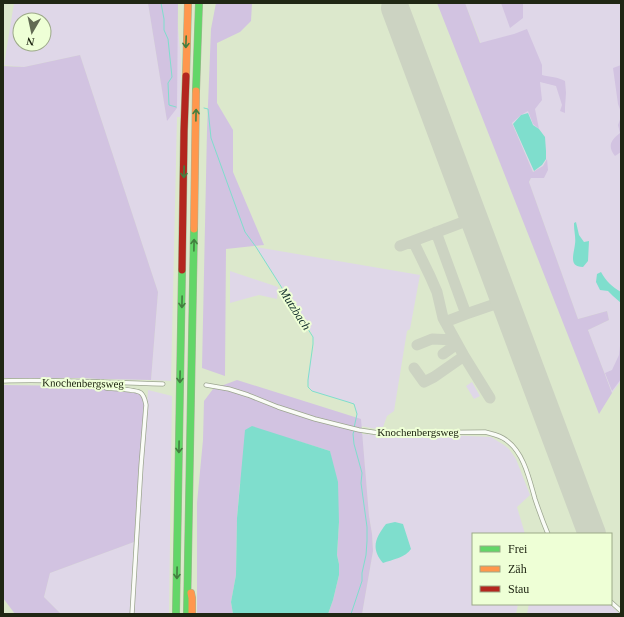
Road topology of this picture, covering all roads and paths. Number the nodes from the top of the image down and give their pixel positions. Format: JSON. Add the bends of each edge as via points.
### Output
{"nodes":[{"id":1,"x":188,"y":3,"type":"edge"},
{"id":2,"x":199,"y":3,"type":"edge"},
{"id":3,"x":3,"y":382,"type":"edge"},
{"id":4,"x":103,"y":382,"type":"junction"},
{"id":5,"x":162,"y":384,"type":"dead end"},
{"id":6,"x":206,"y":385,"type":"dead end"},
{"id":7,"x":548,"y":533,"type":"edge"},
{"id":8,"x":188,"y":586,"type":"junction"},
{"id":9,"x":612,"y":603,"type":"edge"},
{"id":10,"x":621,"y":611,"type":"edge"},
{"id":11,"x":132,"y":614,"type":"edge"},
{"id":12,"x":176,"y":614,"type":"edge"},
{"id":13,"x":187,"y":614,"type":"edge"},
{"id":14,"x":192,"y":614,"type":"edge"}],
"edges":[{"from":1,"to":12,"type":"highway","one_way":true},
{"from":8,"to":2,"type":"highway","one_way":true},
{"from":3,"to":4,"type":"street","name":"Knochenbergsweg"},
{"from":4,"to":5,"type":"street","name":"Knochenbergsweg"},
{"from":4,"to":11,"type":"street","via":[[106,388],[141,393],[146,405]]},
{"from":6,"to":7,"type":"street","name":"Knochenbergsweg","via":[[229,389],[285,410],[359,430],[379,433],[486,432],[496,435],[511,444],[521,458]]},
{"from":8,"to":13,"type":"highway"},
{"from":8,"to":14,"type":"highway","via":[[192,598]]},
{"from":9,"to":10,"type":"street"}]}
